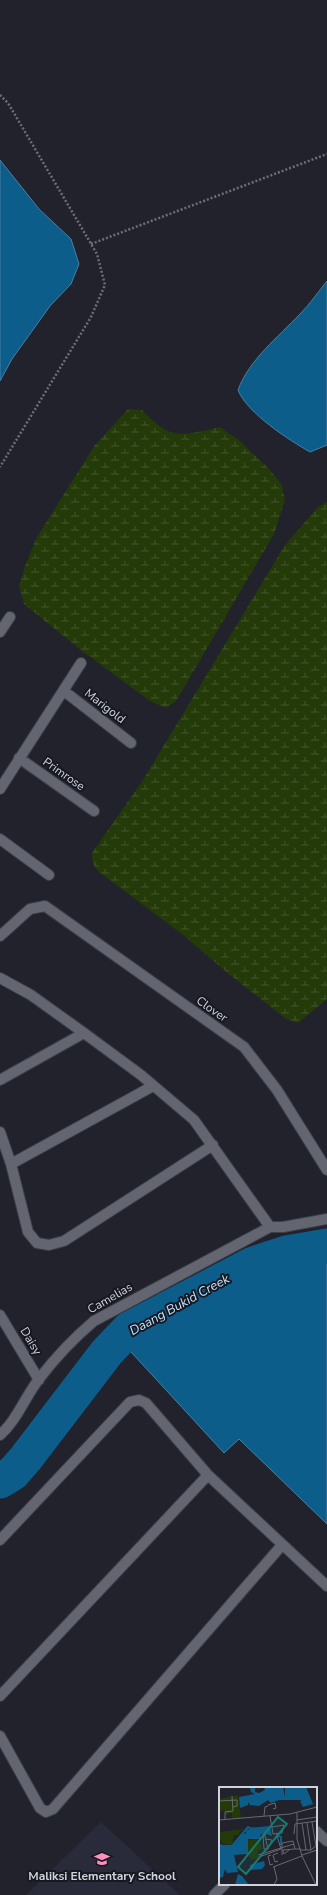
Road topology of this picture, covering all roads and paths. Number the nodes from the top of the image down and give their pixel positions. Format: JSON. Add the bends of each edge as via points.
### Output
{"nodes":[{"id":1,"x":0,"y":95,"type":"edge"},
{"id":2,"x":327,"y":154,"type":"edge"},
{"id":3,"x":91,"y":244,"type":"junction"},
{"id":4,"x":0,"y":467,"type":"edge"},
{"id":5,"x":10,"y":617,"type":"dead end"},
{"id":6,"x":0,"y":632,"type":"edge"},
{"id":7,"x":81,"y":663,"type":"dead end"},
{"id":8,"x":64,"y":691,"type":"junction"},
{"id":9,"x":131,"y":743,"type":"dead end"},
{"id":10,"x":19,"y":758,"type":"junction"},
{"id":11,"x":0,"y":789,"type":"edge"},
{"id":12,"x":94,"y":811,"type":"dead end"},
{"id":13,"x":0,"y":839,"type":"edge"},
{"id":14,"x":50,"y":876,"type":"dead end"},
{"id":15,"x":0,"y":936,"type":"edge"},
{"id":16,"x":0,"y":978,"type":"edge"},
{"id":17,"x":84,"y":1033,"type":"junction"},
{"id":18,"x":0,"y":1080,"type":"edge"},
{"id":19,"x":153,"y":1086,"type":"junction"},
{"id":20,"x":0,"y":1132,"type":"edge"},
{"id":21,"x":213,"y":1145,"type":"junction"},
{"id":22,"x":11,"y":1164,"type":"junction"},
{"id":23,"x":327,"y":1170,"type":"edge"},
{"id":24,"x":327,"y":1219,"type":"edge"},
{"id":25,"x":270,"y":1227,"type":"junction"},
{"id":26,"x":0,"y":1315,"type":"edge"},
{"id":27,"x":39,"y":1380,"type":"junction"},
{"id":28,"x":0,"y":1435,"type":"edge"},
{"id":29,"x":208,"y":1475,"type":"junction"},
{"id":30,"x":0,"y":1540,"type":"edge"},
{"id":31,"x":282,"y":1545,"type":"junction"},
{"id":32,"x":327,"y":1586,"type":"edge"},
{"id":33,"x":0,"y":1696,"type":"edge"},
{"id":34,"x":0,"y":1736,"type":"edge"},
{"id":35,"x":317,"y":1832,"type":"edge"},
{"id":36,"x":327,"y":1841,"type":"edge"},
{"id":37,"x":224,"y":1885,"type":"edge"},
{"id":38,"x":214,"y":1895,"type":"edge"}],
"edges":[{"from":1,"to":3,"type":"path","via":[[8,103]]},
{"from":2,"to":3,"type":"path"},
{"from":3,"to":4,"type":"path","via":[[97,254],[105,285],[91,317]]},
{"from":5,"to":6,"type":"street"},
{"from":7,"to":8,"type":"street"},
{"from":8,"to":9,"type":"street","name":"Marigold"},
{"from":8,"to":10,"type":"street"},
{"from":10,"to":11,"type":"street"},
{"from":10,"to":12,"type":"street","name":"Primrose"},
{"from":13,"to":14,"type":"street"},
{"from":15,"to":23,"type":"street","name":"Clover","via":[[30,909],[45,906],[244,1047],[277,1090]]},
{"from":16,"to":17,"type":"street","via":[[31,995]]},
{"from":17,"to":18,"type":"street"},
{"from":17,"to":19,"type":"street"},
{"from":19,"to":21,"type":"street","via":[[194,1120]]},
{"from":19,"to":22,"type":"street"},
{"from":20,"to":22,"type":"street"},
{"from":21,"to":22,"type":"street","via":[[64,1241],[49,1245],[37,1243],[28,1232]]},
{"from":21,"to":25,"type":"street"},
{"from":24,"to":25,"type":"street"},
{"from":25,"to":27,"type":"street","name":"Camelias","via":[[94,1321],[78,1335]]},
{"from":26,"to":27,"type":"street","name":"Daisy"},
{"from":27,"to":28,"type":"street","name":"Camelias","via":[[9,1427]]},
{"from":29,"to":30,"type":"street","via":[[146,1404],[139,1400],[130,1402]]},
{"from":29,"to":31,"type":"street"},
{"from":29,"to":33,"type":"street"},
{"from":31,"to":32,"type":"street"},
{"from":31,"to":34,"type":"street","via":[[53,1809],[46,1812],[40,1808]]},
{"from":35,"to":36,"type":"street"},
{"from":37,"to":38,"type":"street"}]}
